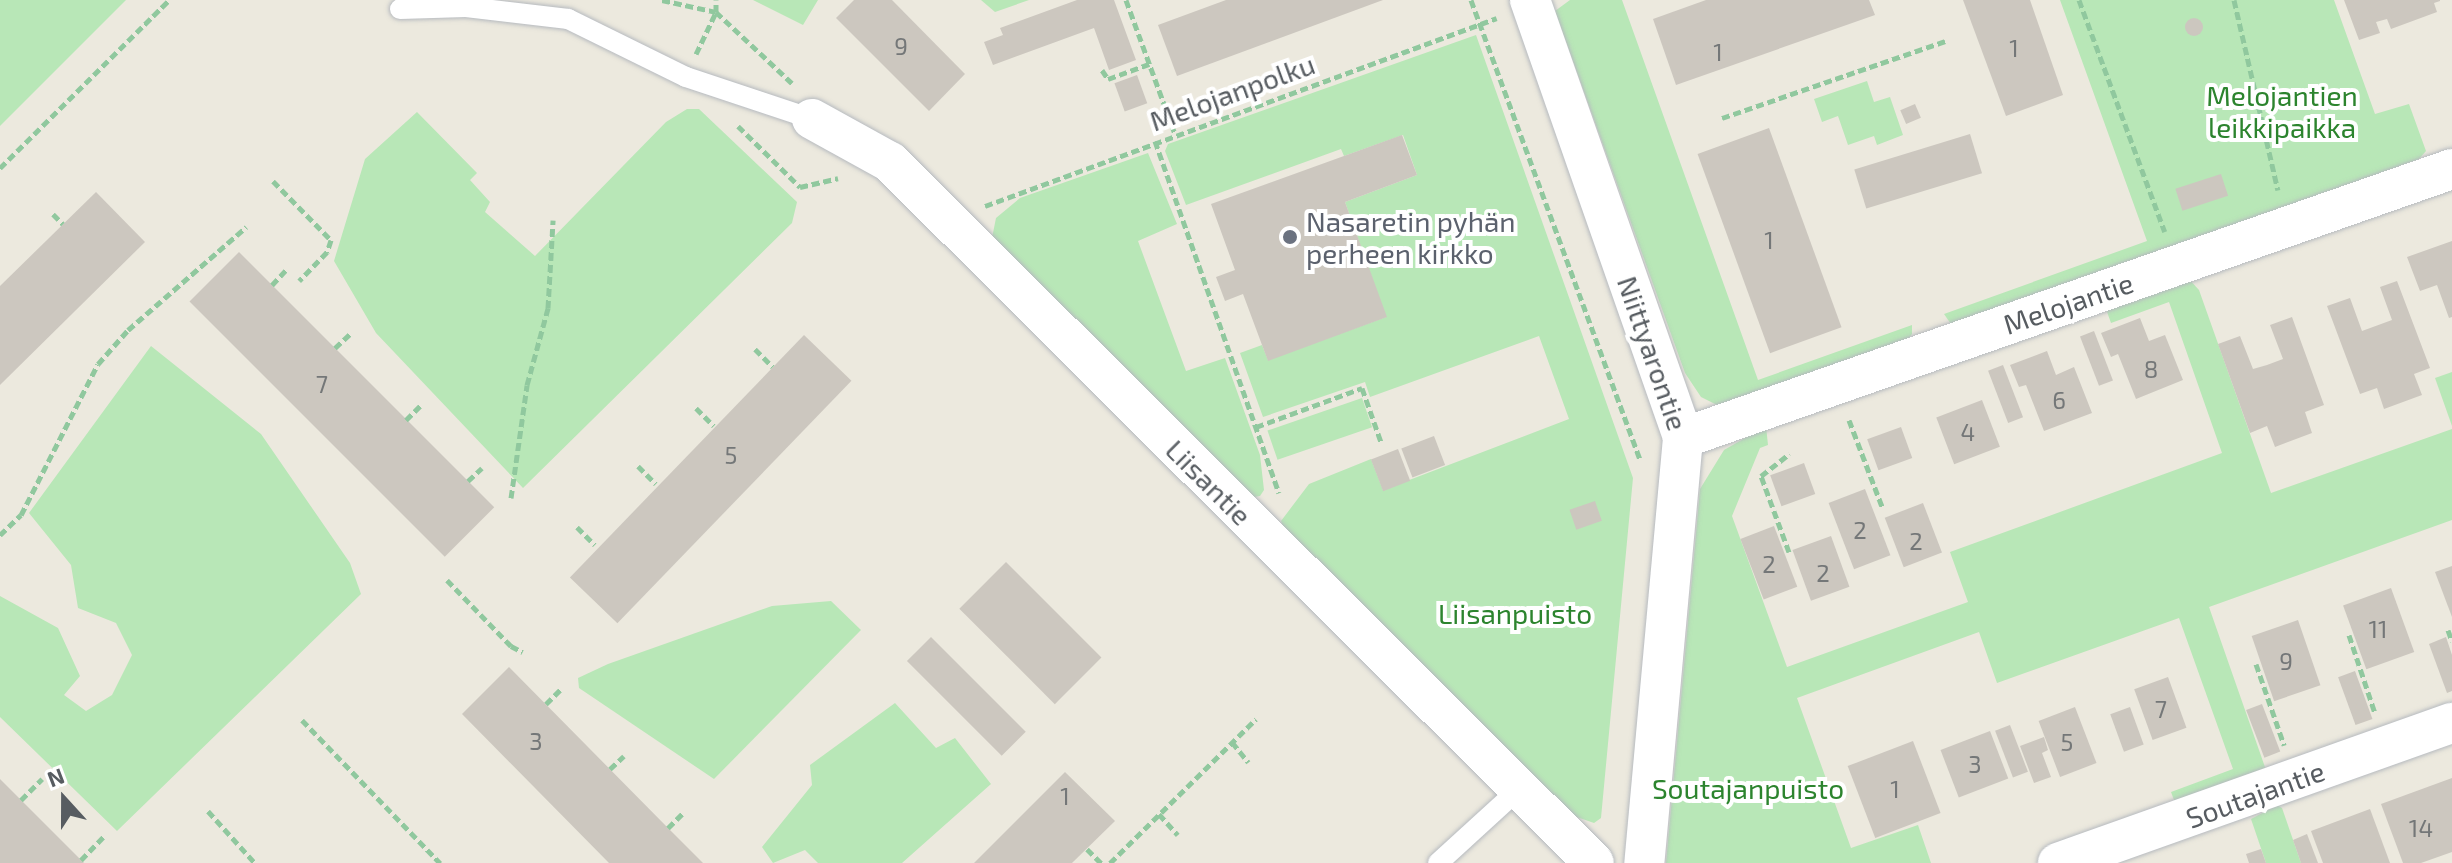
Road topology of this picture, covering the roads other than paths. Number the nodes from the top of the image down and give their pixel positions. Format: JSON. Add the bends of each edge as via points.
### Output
{"nodes":[{"id":1,"x":1531,"y":3,"type":"edge"},
{"id":2,"x":400,"y":9,"type":"dead end"},
{"id":3,"x":812,"y":119,"type":"joint"},
{"id":4,"x":2452,"y":169,"type":"edge"},
{"id":5,"x":1683,"y":438,"type":"junction"},
{"id":6,"x":2452,"y":723,"type":"edge"},
{"id":7,"x":1518,"y":790,"type":"junction"},
{"id":8,"x":1438,"y":863,"type":"edge"},
{"id":9,"x":1594,"y":863,"type":"edge"},
{"id":10,"x":1644,"y":863,"type":"edge"},
{"id":11,"x":2058,"y":863,"type":"edge"}],
"edges":[{"from":1,"to":5,"type":"street","name":"Niittyarontie"},
{"from":2,"to":3,"type":"lane","via":[[466,7],[568,19],[686,77]]},
{"from":3,"to":7,"type":"street","name":"Liisantie","via":[[890,162]]},
{"from":4,"to":5,"type":"street","name":"Melojantie"},
{"from":5,"to":10,"type":"street","name":"Niittyarontie"},
{"from":6,"to":11,"type":"street","name":"Soutajantie"},
{"from":7,"to":8,"type":"lane"},
{"from":7,"to":9,"type":"street","name":"Liisantie"}]}
